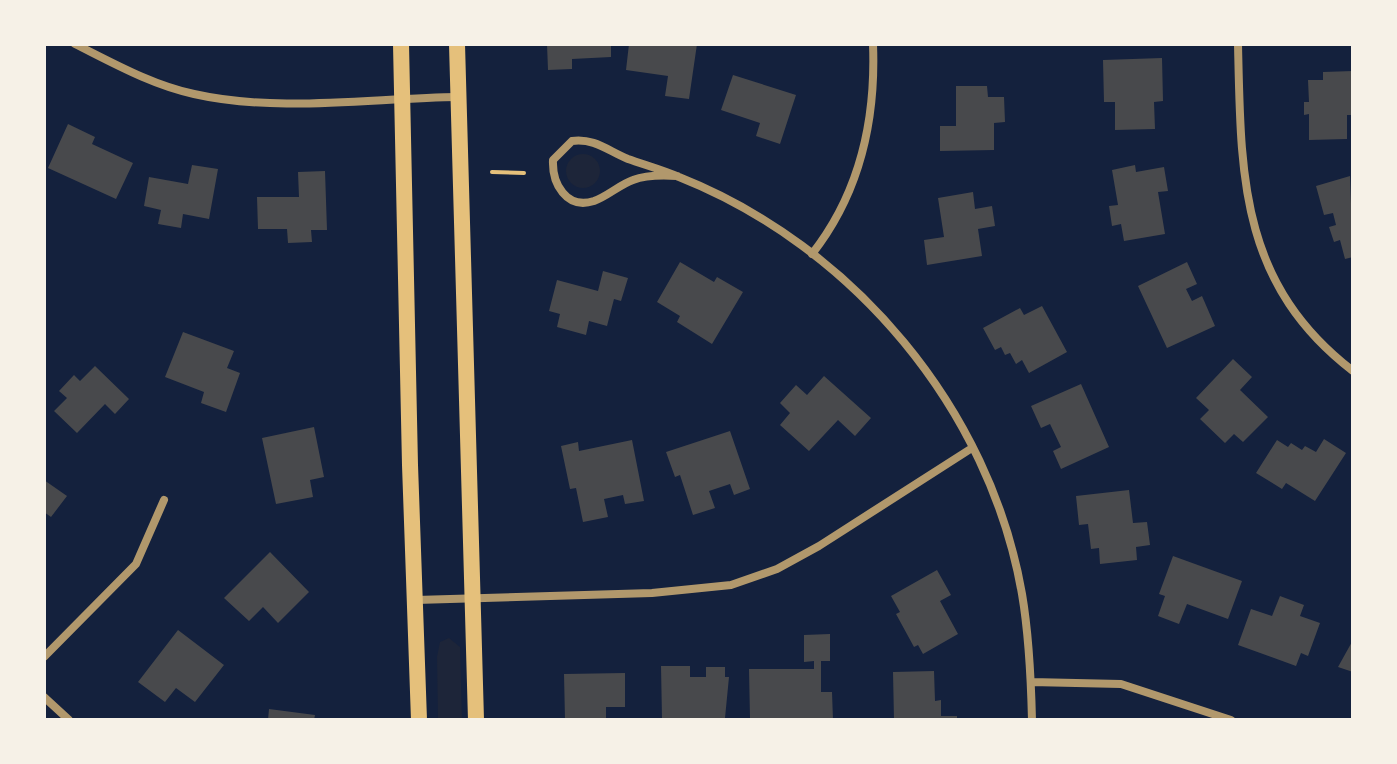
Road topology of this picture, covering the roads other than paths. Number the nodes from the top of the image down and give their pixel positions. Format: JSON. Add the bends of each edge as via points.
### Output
{"nodes":[{"id":1,"x":75,"y":44,"type":"edge"},
{"id":2,"x":401,"y":44,"type":"edge"},
{"id":3,"x":457,"y":44,"type":"edge"},
{"id":4,"x":873,"y":44,"type":"edge"},
{"id":5,"x":1238,"y":44,"type":"edge"},
{"id":6,"x":458,"y":97,"type":"junction"},
{"id":7,"x":403,"y":98,"type":"junction"},
{"id":8,"x":677,"y":176,"type":"junction"},
{"id":9,"x":812,"y":254,"type":"junction"},
{"id":10,"x":1353,"y":371,"type":"edge"},
{"id":11,"x":972,"y":448,"type":"junction"},
{"id":12,"x":164,"y":500,"type":"dead end"},
{"id":13,"x":473,"y":598,"type":"junction"},
{"id":14,"x":416,"y":600,"type":"junction"},
{"id":15,"x":44,"y":657,"type":"edge"},
{"id":16,"x":1031,"y":682,"type":"junction"},
{"id":17,"x":44,"y":697,"type":"edge"},
{"id":18,"x":69,"y":720,"type":"edge"},
{"id":19,"x":419,"y":720,"type":"edge"},
{"id":20,"x":476,"y":720,"type":"edge"},
{"id":21,"x":1032,"y":720,"type":"edge"},
{"id":22,"x":1231,"y":720,"type":"edge"}],
"edges":[{"from":1,"to":7,"type":"street","via":[[165,86],[218,99]]},
{"from":2,"to":7,"type":"main road"},
{"from":3,"to":6,"type":"main road"},
{"from":4,"to":9,"type":"street","via":[[870,125],[863,154],[842,210]]},
{"from":5,"to":10,"type":"street","via":[[1241,170],[1261,250],[1297,317]]},
{"from":6,"to":7,"type":"street"},
{"from":6,"to":13,"type":"main road"},
{"from":7,"to":14,"type":"main road"},
{"from":8,"to":8,"type":"street","via":[[583,139],[564,145],[553,160],[559,191],[586,202],[637,178]]},
{"from":8,"to":9,"type":"street","via":[[764,220]]},
{"from":9,"to":11,"type":"street","via":[[859,293],[910,348]]},
{"from":11,"to":13,"type":"street","via":[[808,552],[731,585],[652,593]]},
{"from":11,"to":16,"type":"street","via":[[1014,555]]},
{"from":12,"to":15,"type":"street","via":[[136,564]]},
{"from":13,"to":14,"type":"street"},
{"from":13,"to":20,"type":"main road"},
{"from":14,"to":19,"type":"main road"},
{"from":16,"to":21,"type":"street"},
{"from":16,"to":22,"type":"street","via":[[1121,684]]},
{"from":17,"to":18,"type":"street"}]}
